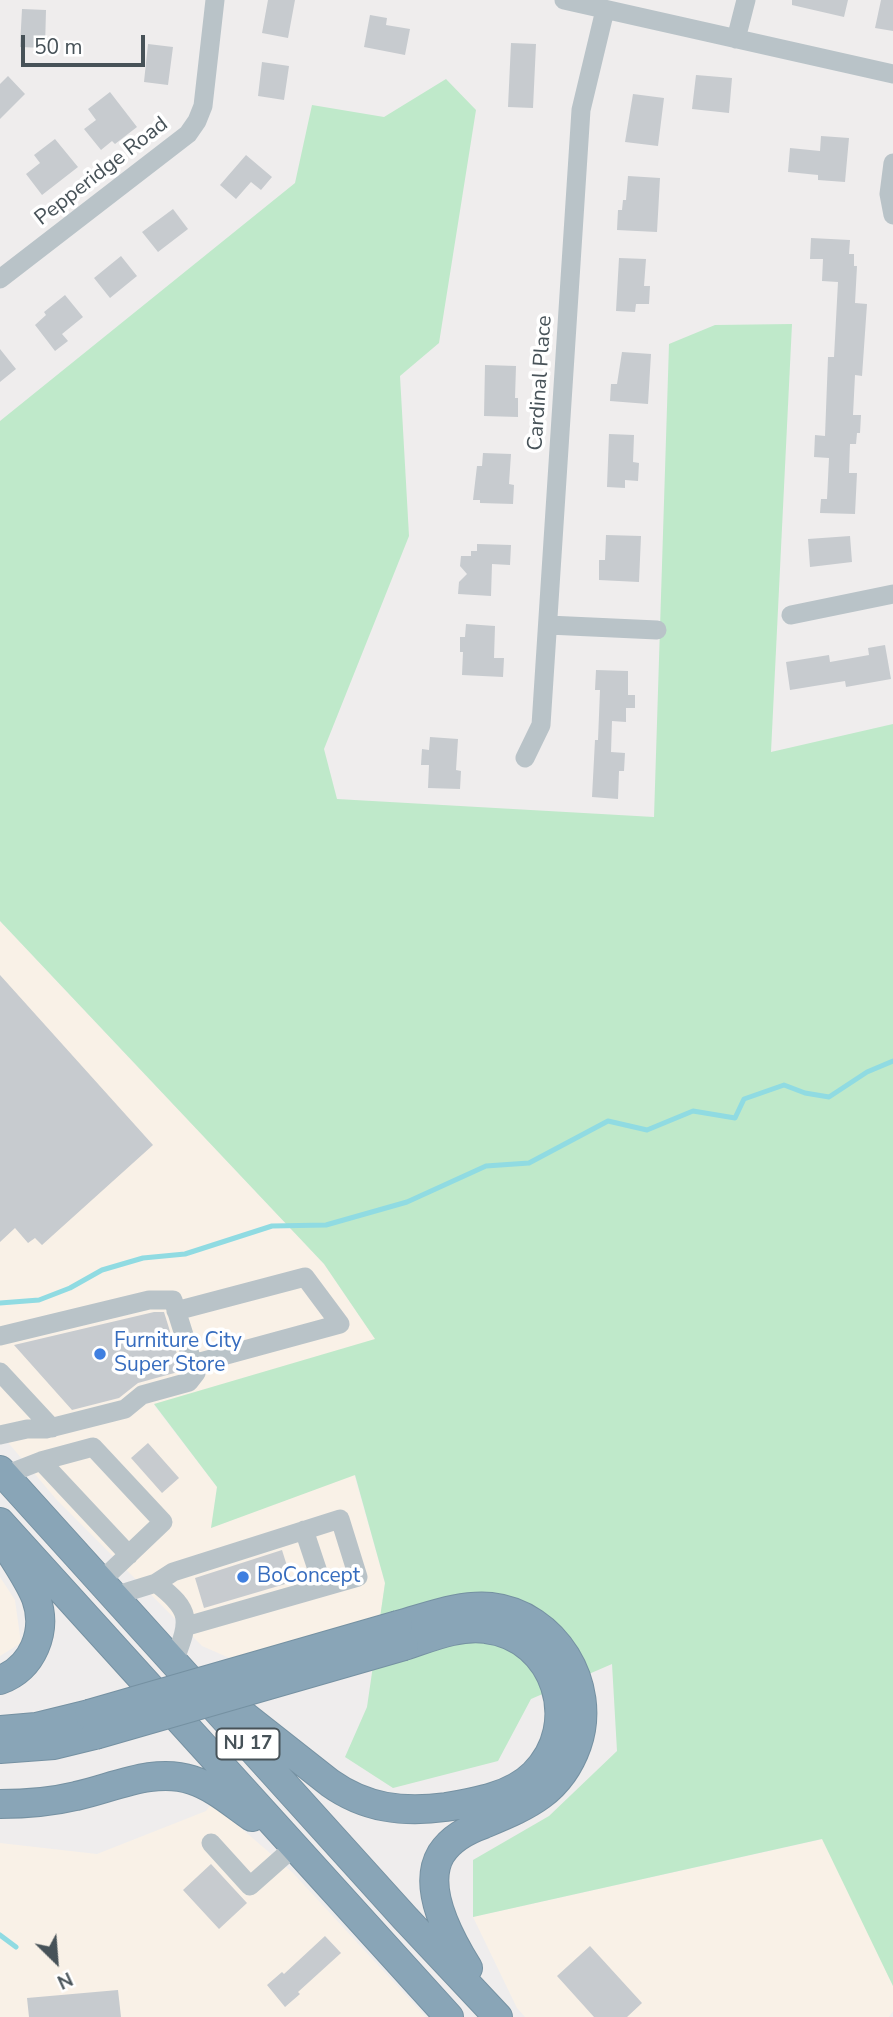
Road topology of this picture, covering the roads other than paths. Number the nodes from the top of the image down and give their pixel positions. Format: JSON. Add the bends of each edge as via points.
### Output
{"nodes":[{"id":1,"x":215,"y":0,"type":"edge"},
{"id":2,"x":564,"y":0,"type":"edge"},
{"id":3,"x":746,"y":0,"type":"edge"},
{"id":4,"x":605,"y":10,"type":"junction"},
{"id":5,"x":736,"y":39,"type":"junction"},
{"id":6,"x":893,"y":74,"type":"edge"},
{"id":7,"x":893,"y":163,"type":"edge"},
{"id":8,"x":893,"y":215,"type":"edge"},
{"id":9,"x":0,"y":279,"type":"edge"},
{"id":10,"x":893,"y":594,"type":"edge"},
{"id":11,"x":790,"y":615,"type":"dead end"},
{"id":12,"x":548,"y":625,"type":"junction"},
{"id":13,"x":657,"y":630,"type":"dead end"},
{"id":14,"x":525,"y":758,"type":"dead end"},
{"id":15,"x":176,"y":1311,"type":"junction"},
{"id":16,"x":0,"y":1336,"type":"edge"},
{"id":17,"x":193,"y":1364,"type":"junction"},
{"id":18,"x":0,"y":1372,"type":"edge"},
{"id":19,"x":52,"y":1428,"type":"junction"},
{"id":20,"x":0,"y":1436,"type":"edge"},
{"id":21,"x":41,"y":1461,"type":"junction"},
{"id":22,"x":2,"y":1472,"type":"edge"},
{"id":23,"x":0,"y":1522,"type":"edge"},
{"id":24,"x":304,"y":1530,"type":"junction"},
{"id":25,"x":0,"y":1535,"type":"edge"},
{"id":26,"x":129,"y":1555,"type":"junction"},
{"id":27,"x":156,"y":1583,"type":"junction"},
{"id":28,"x":323,"y":1587,"type":"junction"},
{"id":29,"x":108,"y":1589,"type":"junction"},
{"id":30,"x":187,"y":1626,"type":"junction"},
{"id":31,"x":401,"y":1635,"type":"junction"},
{"id":32,"x":176,"y":1664,"type":"junction"},
{"id":33,"x":0,"y":1680,"type":"edge"},
{"id":34,"x":92,"y":1725,"type":"junction"},
{"id":35,"x":0,"y":1730,"type":"edge"},
{"id":36,"x":0,"y":1749,"type":"edge"},
{"id":37,"x":0,"y":1804,"type":"edge"},
{"id":38,"x":211,"y":1843,"type":"dead end"},
{"id":39,"x":294,"y":1847,"type":"junction"},
{"id":40,"x":497,"y":2016,"type":"edge"},
{"id":41,"x":449,"y":2017,"type":"edge"}],
"edges":[{"from":1,"to":9,"type":"street","name":"Pepperidge Road","via":[[203,106],[188,134]]},
{"from":2,"to":4,"type":"street"},
{"from":3,"to":5,"type":"street"},
{"from":4,"to":5,"type":"street"},
{"from":4,"to":12,"type":"street","name":"Cardinal Place","via":[[581,110]]},
{"from":5,"to":6,"type":"street"},
{"from":7,"to":8,"type":"street","via":[[889,194]]},
{"from":10,"to":11,"type":"street"},
{"from":12,"to":13,"type":"street"},
{"from":12,"to":14,"type":"street","name":"Cardinal Place","via":[[541,725]]},
{"from":15,"to":16,"type":"street","via":[[173,1300],[149,1300]]},
{"from":15,"to":17,"type":"street"},
{"from":15,"to":17,"type":"street","via":[[305,1277],[340,1324]]},
{"from":17,"to":19,"type":"street","via":[[196,1373],[189,1382],[142,1395],[125,1409]]},
{"from":18,"to":19,"type":"street"},
{"from":19,"to":20,"type":"street"},
{"from":21,"to":22,"type":"street"},
{"from":21,"to":26,"type":"street"},
{"from":21,"to":26,"type":"street","via":[[93,1447],[163,1522]]},
{"from":22,"to":29,"type":"highway","number":"NJ 17"},
{"from":23,"to":39,"type":"highway","number":"NJ 17"},
{"from":24,"to":27,"type":"street","via":[[173,1572]]},
{"from":24,"to":28,"type":"street"},
{"from":24,"to":28,"type":"street","via":[[340,1519],[358,1577]]},
{"from":25,"to":33,"type":"highway","via":[[32,1590],[40,1619],[38,1640],[28,1660]]},
{"from":26,"to":29,"type":"street"},
{"from":27,"to":29,"type":"street"},
{"from":27,"to":30,"type":"street","via":[[183,1611]]},
{"from":28,"to":30,"type":"street"},
{"from":29,"to":32,"type":"highway","number":"NJ 17"},
{"from":30,"to":32,"type":"street"},
{"from":31,"to":32,"type":"highway","via":[[484,1628],[511,1635],[541,1658],[556,1686],[560,1717],[555,1742],[542,1766],[511,1790],[460,1804],[412,1809],[368,1803],[330,1783]]},
{"from":31,"to":34,"type":"highway","bridge":true},
{"from":31,"to":40,"type":"highway","via":[[452,1611],[503,1609],[530,1620],[555,1640],[580,1689],[583,1714],[578,1744],[565,1772],[533,1802],[460,1834],[436,1866],[436,1897],[444,1925]]},
{"from":32,"to":40,"type":"highway","number":"NJ 17"},
{"from":34,"to":35,"type":"highway"},
{"from":34,"to":36,"type":"highway","via":[[54,1745]]},
{"from":37,"to":39,"type":"highway","via":[[63,1798],[141,1779],[177,1776],[213,1790]]},
{"from":38,"to":39,"type":"street","via":[[250,1886]]},
{"from":39,"to":41,"type":"highway","number":"NJ 17"}]}
